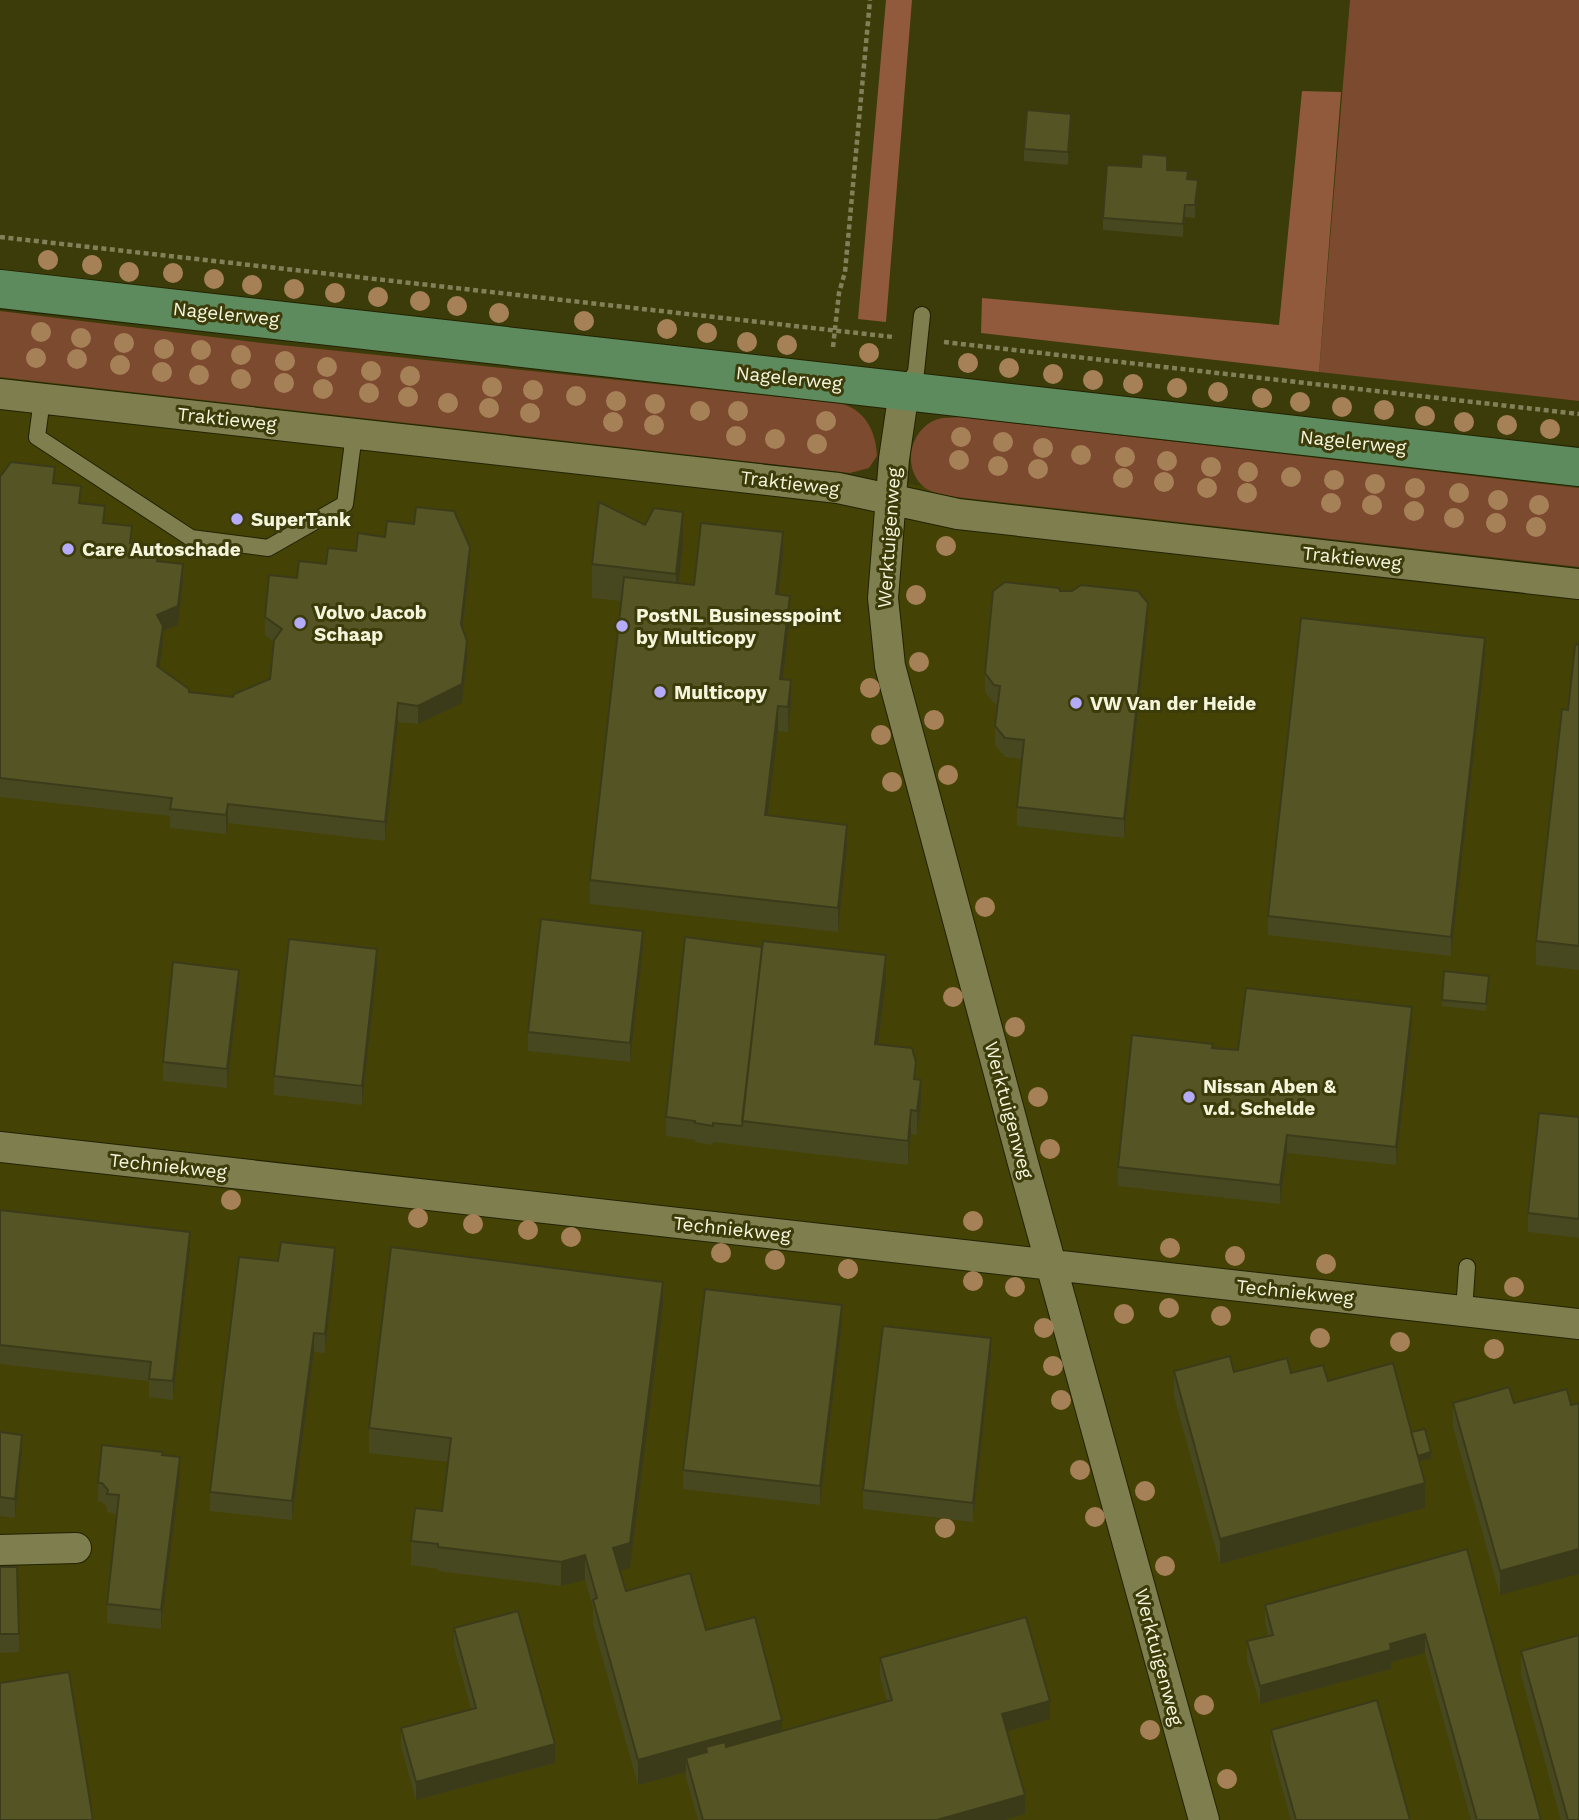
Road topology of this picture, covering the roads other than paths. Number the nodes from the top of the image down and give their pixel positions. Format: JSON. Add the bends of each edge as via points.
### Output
{"nodes":[{"id":1,"x":0,"y":289,"type":"edge"},
{"id":2,"x":922,"y":314,"type":"dead end"},
{"id":3,"x":904,"y":391,"type":"junction"},
{"id":4,"x":0,"y":394,"type":"edge"},
{"id":5,"x":42,"y":398,"type":"junction"},
{"id":6,"x":354,"y":434,"type":"junction"},
{"id":7,"x":1579,"y":467,"type":"edge"},
{"id":8,"x":890,"y":499,"type":"junction"},
{"id":9,"x":1579,"y":584,"type":"edge"},
{"id":10,"x":0,"y":1147,"type":"edge"},
{"id":11,"x":1051,"y":1264,"type":"junction"},
{"id":12,"x":1467,"y":1267,"type":"dead end"},
{"id":13,"x":1464,"y":1311,"type":"junction"},
{"id":14,"x":1579,"y":1324,"type":"edge"},
{"id":15,"x":76,"y":1548,"type":"dead end"},
{"id":16,"x":0,"y":1550,"type":"edge"},
{"id":17,"x":1204,"y":1820,"type":"edge"}],
"edges":[{"from":1,"to":3,"type":"main road","name":"Nagelerweg"},
{"from":2,"to":3,"type":"lane","via":[[916,372]]},
{"from":3,"to":7,"type":"main road","name":"Nagelerweg"},
{"from":3,"to":8,"type":"street","name":"Werktuigenweg"},
{"from":4,"to":5,"type":"street","name":"Traktieweg"},
{"from":5,"to":6,"type":"street","name":"Traktieweg"},
{"from":5,"to":6,"type":"lane","via":[[37,437],[191,538],[268,548],[345,504]]},
{"from":6,"to":8,"type":"street","name":"Traktieweg","via":[[838,488]]},
{"from":8,"to":9,"type":"street","name":"Traktieweg","via":[[958,514],[1541,589]]},
{"from":8,"to":11,"type":"street","name":"Werktuigenweg","via":[[883,598],[890,666]]},
{"from":10,"to":11,"type":"street","name":"Techniekweg"},
{"from":11,"to":13,"type":"street","name":"Techniekweg"},
{"from":11,"to":17,"type":"street","name":"Werktuigenweg"},
{"from":12,"to":13,"type":"lane"},
{"from":13,"to":14,"type":"street","name":"Techniekweg"},
{"from":15,"to":16,"type":"street"}]}
